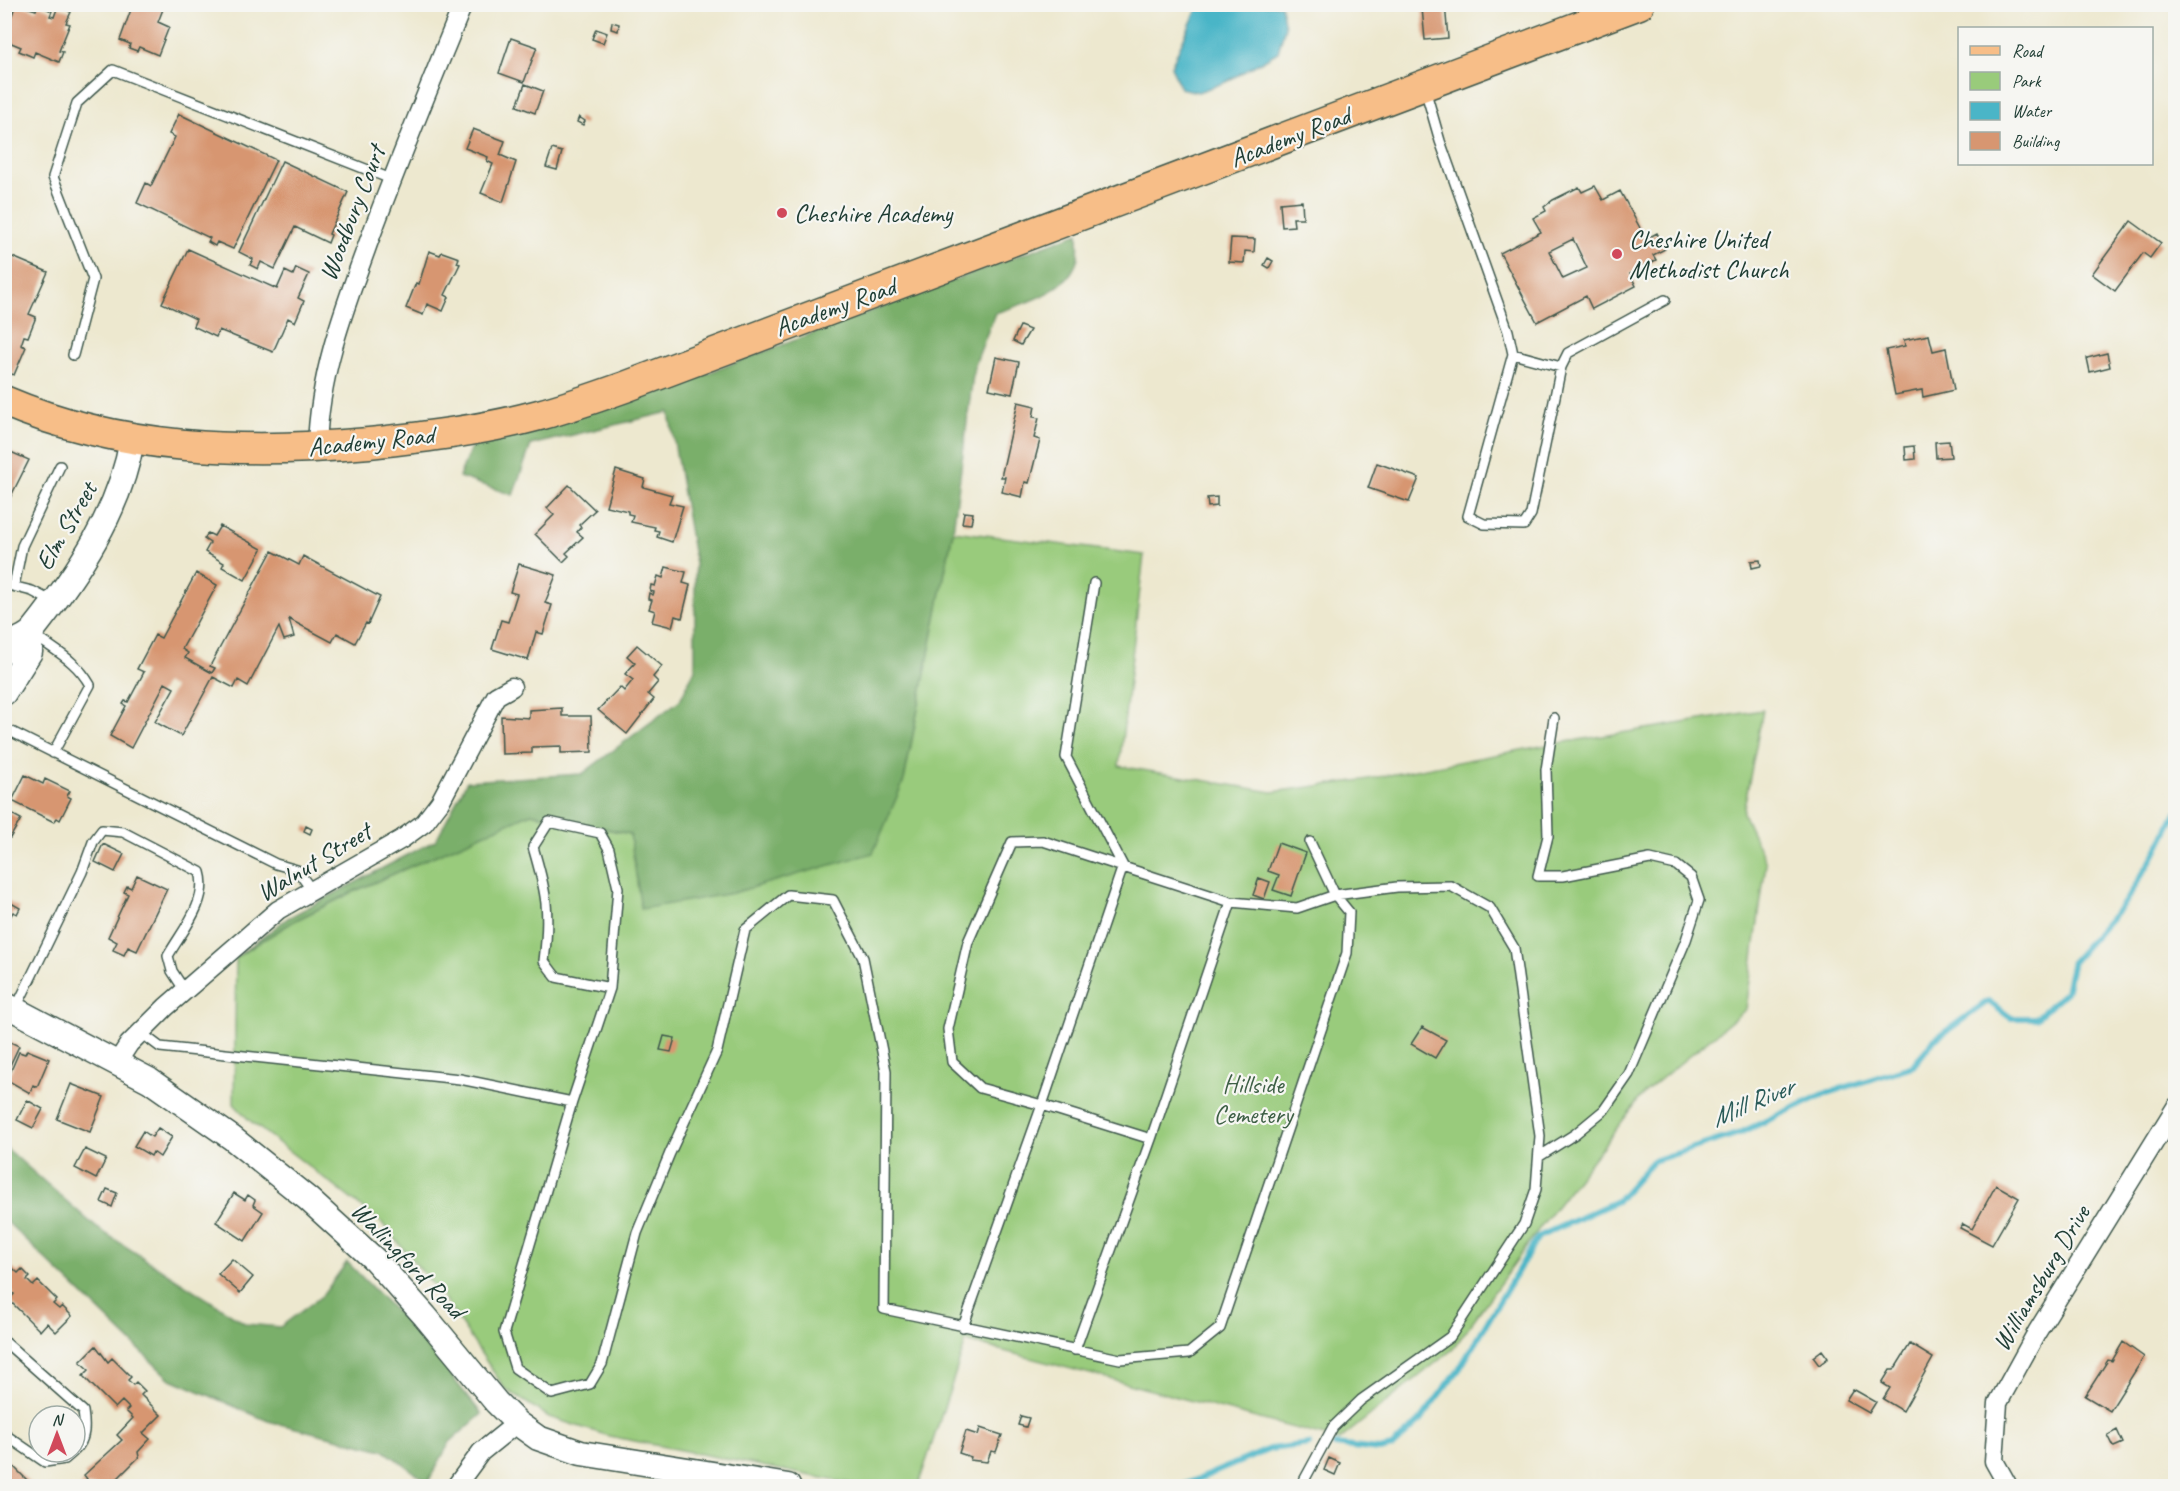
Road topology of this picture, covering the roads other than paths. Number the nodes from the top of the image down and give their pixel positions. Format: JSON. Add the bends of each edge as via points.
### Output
{"nodes":[{"id":1,"x":463,"y":4,"type":"edge"},
{"id":2,"x":1639,"y":4,"type":"edge"},
{"id":3,"x":1424,"y":86,"type":"junction"},
{"id":4,"x":392,"y":179,"type":"junction"},
{"id":5,"x":1665,"y":300,"type":"dead end"},
{"id":6,"x":1513,"y":354,"type":"junction"},
{"id":7,"x":74,"y":355,"type":"dead end"},
{"id":8,"x":1561,"y":367,"type":"junction"},
{"id":9,"x":4,"y":401,"type":"edge"},
{"id":10,"x":132,"y":440,"type":"junction"},
{"id":11,"x":316,"y":447,"type":"junction"},
{"id":12,"x":60,"y":466,"type":"dead end"},
{"id":13,"x":1094,"y":583,"type":"dead end"},
{"id":14,"x":9,"y":585,"type":"edge"},
{"id":15,"x":53,"y":602,"type":"junction"},
{"id":16,"x":31,"y":633,"type":"junction"},
{"id":17,"x":4,"y":651,"type":"edge"},
{"id":18,"x":512,"y":687,"type":"dead end"},
{"id":19,"x":4,"y":693,"type":"edge"},
{"id":20,"x":1554,"y":718,"type":"dead end"},
{"id":21,"x":4,"y":728,"type":"edge"},
{"id":22,"x":53,"y":753,"type":"junction"},
{"id":23,"x":1310,"y":842,"type":"dead end"},
{"id":24,"x":1123,"y":866,"type":"junction"},
{"id":25,"x":311,"y":889,"type":"junction"},
{"id":26,"x":1335,"y":895,"type":"junction"},
{"id":27,"x":1231,"y":902,"type":"junction"},
{"id":28,"x":610,"y":988,"type":"junction"},
{"id":29,"x":185,"y":991,"type":"junction"},
{"id":30,"x":10,"y":1007,"type":"edge"},
{"id":31,"x":140,"y":1032,"type":"junction"},
{"id":32,"x":116,"y":1064,"type":"junction"},
{"id":33,"x":572,"y":1102,"type":"junction"},
{"id":34,"x":1042,"y":1104,"type":"junction"},
{"id":35,"x":2175,"y":1107,"type":"edge"},
{"id":36,"x":1151,"y":1139,"type":"junction"},
{"id":37,"x":1540,"y":1156,"type":"junction"},
{"id":38,"x":963,"y":1327,"type":"junction"},
{"id":39,"x":4,"y":1341,"type":"edge"},
{"id":40,"x":1075,"y":1350,"type":"junction"},
{"id":41,"x":75,"y":1404,"type":"edge"},
{"id":42,"x":517,"y":1424,"type":"junction"},
{"id":43,"x":4,"y":1434,"type":"edge"},
{"id":44,"x":27,"y":1450,"type":"edge"},
{"id":45,"x":456,"y":1486,"type":"edge"},
{"id":46,"x":788,"y":1486,"type":"edge"},
{"id":47,"x":1301,"y":1486,"type":"edge"},
{"id":48,"x":2008,"y":1486,"type":"edge"}],
"edges":[{"from":1,"to":4,"type":"street","name":"Woodbury Court"},
{"from":2,"to":3,"type":"main road","name":"Academy Road"},
{"from":3,"to":6,"type":"lane"},
{"from":3,"to":11,"type":"main road","name":"Academy Road","via":[[575,404],[447,433]]},
{"from":4,"to":7,"type":"lane","via":[[113,70],[77,104],[53,177],[93,279]]},
{"from":4,"to":11,"type":"street","name":"Woodbury Court","via":[[334,334]]},
{"from":5,"to":8,"type":"lane","via":[[1568,352]]},
{"from":6,"to":8,"type":"lane"},
{"from":6,"to":8,"type":"lane","via":[[1468,516],[1484,524],[1524,525],[1531,514]]},
{"from":9,"to":10,"type":"main road","name":"Academy Road","via":[[72,426]]},
{"from":10,"to":11,"type":"main road","name":"Academy Road","via":[[243,450]]},
{"from":10,"to":15,"type":"street","name":"Elm Street","via":[[115,503]]},
{"from":12,"to":14,"type":"lane","via":[[22,546]]},
{"from":13,"to":24,"type":"lane","via":[[1066,757]]},
{"from":14,"to":15,"type":"lane"},
{"from":15,"to":16,"type":"street","name":"Elm Street"},
{"from":16,"to":17,"type":"street","name":"Elm Street","via":[[12,641]]},
{"from":16,"to":19,"type":"street","name":"Elm Street","via":[[30,652]]},
{"from":16,"to":22,"type":"lane","via":[[70,658],[90,685]]},
{"from":18,"to":25,"type":"street","name":"Walnut Street","via":[[496,696],[440,802],[424,823]]},
{"from":20,"to":37,"type":"lane","via":[[1546,771],[1548,836],[1538,876],[1563,876],[1650,859],[1676,866],[1690,877],[1699,900],[1629,1074],[1604,1110]]},
{"from":21,"to":22,"type":"lane"},
{"from":22,"to":25,"type":"lane","via":[[276,864],[297,870]]},
{"from":23,"to":26,"type":"lane"},
{"from":24,"to":27,"type":"lane"},
{"from":24,"to":34,"type":"lane"},
{"from":24,"to":34,"type":"lane","via":[[1043,841],[1012,842],[968,942],[948,1029],[952,1062],[980,1088]]},
{"from":25,"to":29,"type":"street","name":"Walnut Street","via":[[278,910]]},
{"from":26,"to":27,"type":"lane","via":[[1297,908]]},
{"from":26,"to":37,"type":"lane","via":[[1397,887],[1451,886],[1490,908],[1514,948]]},
{"from":26,"to":40,"type":"lane","via":[[1349,912],[1347,953],[1220,1328],[1189,1353],[1120,1359]]},
{"from":27,"to":36,"type":"lane"},
{"from":28,"to":28,"type":"lane","via":[[618,888],[609,849],[600,833],[549,822],[533,847],[546,890],[549,920],[544,961],[556,977]]},
{"from":28,"to":33,"type":"lane"},
{"from":29,"to":30,"type":"lane","via":[[168,956],[202,897],[200,872],[123,832],[102,830]]},
{"from":29,"to":31,"type":"street","name":"Walnut Street"},
{"from":30,"to":32,"type":"street","name":"Wallingford Road"},
{"from":31,"to":32,"type":"street","name":"Walnut Street"},
{"from":31,"to":33,"type":"lane","via":[[160,1047],[460,1079]]},
{"from":32,"to":42,"type":"street","name":"Wallingford Road","via":[[149,1080],[232,1138],[342,1229],[402,1288]]},
{"from":33,"to":38,"type":"lane","via":[[504,1332],[515,1368],[552,1394],[590,1384],[602,1364],[637,1233],[717,1051],[745,930],[788,895],[833,900],[863,958],[886,1071],[884,1309]]},
{"from":34,"to":36,"type":"lane"},
{"from":34,"to":38,"type":"lane"},
{"from":35,"to":48,"type":"street","name":"Williamsburg Drive","via":[[1998,1403],[1994,1461]]},
{"from":36,"to":40,"type":"lane"},
{"from":37,"to":47,"type":"lane","via":[[1536,1190],[1524,1224],[1450,1337],[1361,1400],[1340,1420]]},
{"from":38,"to":40,"type":"lane"},
{"from":39,"to":41,"type":"lane"},
{"from":42,"to":45,"type":"street","via":[[481,1452]]},
{"from":42,"to":46,"type":"street","name":"Wallingford Road","via":[[538,1437],[581,1453]]},
{"from":43,"to":44,"type":"lane"}]}
